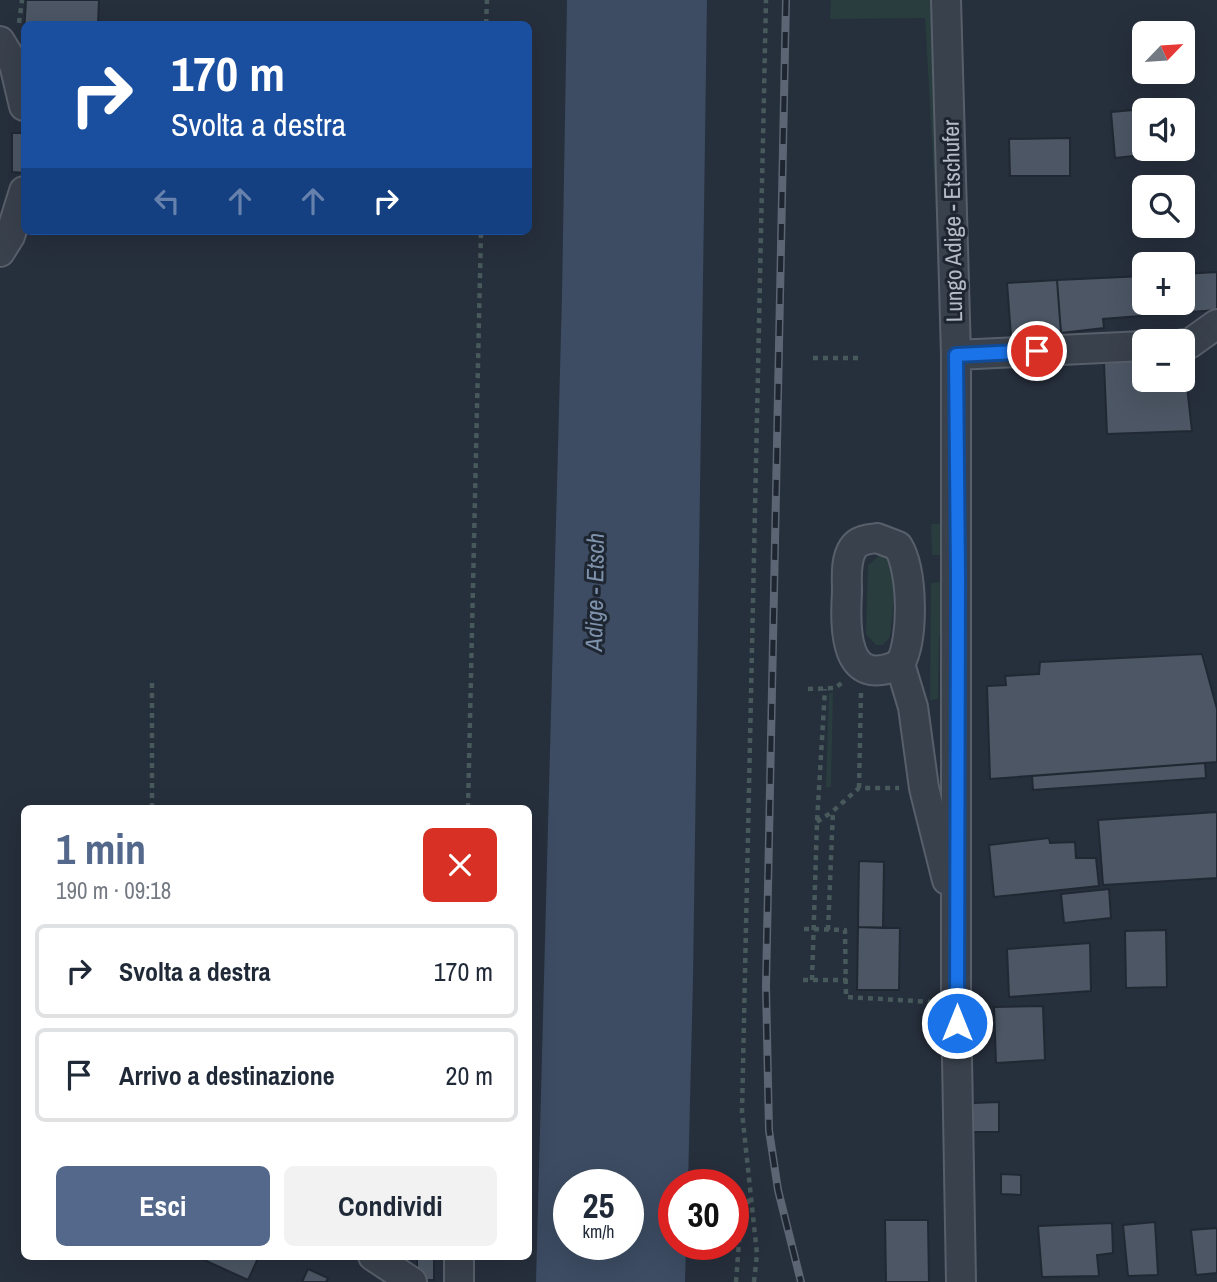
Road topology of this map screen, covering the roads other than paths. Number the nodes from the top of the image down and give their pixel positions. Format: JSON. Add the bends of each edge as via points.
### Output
{"nodes":[{"id":1,"x":946,"y":0,"type":"edge"},
{"id":2,"x":0,"y":41,"type":"edge"},
{"id":3,"x":21,"y":93,"type":"edge"},
{"id":4,"x":21,"y":201,"type":"edge"},
{"id":5,"x":0,"y":252,"type":"edge"},
{"id":6,"x":1217,"y":324,"type":"edge"},
{"id":7,"x":1195,"y":340,"type":"edge"},
{"id":8,"x":1132,"y":347,"type":"edge"},
{"id":9,"x":956,"y":355,"type":"junction"},
{"id":10,"x":900,"y":664,"type":"junction"},
{"id":11,"x":958,"y":916,"type":"junction"},
{"id":12,"x":379,"y":1260,"type":"edge"},
{"id":13,"x":460,"y":1260,"type":"edge"},
{"id":14,"x":412,"y":1282,"type":"edge"},
{"id":15,"x":459,"y":1282,"type":"edge"},
{"id":16,"x":961,"y":1282,"type":"edge"}],
"edges":[{"from":1,"to":9,"type":"street","name":"Lungo Adige - Etschufer"},
{"from":2,"to":3,"type":"street","via":[[14,64]]},
{"from":4,"to":5,"type":"street"},
{"from":6,"to":7,"type":"street"},
{"from":8,"to":9,"type":"street"},
{"from":9,"to":11,"type":"street","name":"Lungo Adige - Etschufer"},
{"from":10,"to":10,"type":"street","via":[[884,670],[863,667],[849,650],[848,557],[864,540],[877,538],[898,546],[908,570],[908,650]]},
{"from":10,"to":11,"type":"street","via":[[913,707],[924,788]]},
{"from":11,"to":16,"type":"street","name":"Lungo Adige - Etschufer"},
{"from":12,"to":14,"type":"street"},
{"from":13,"to":15,"type":"street"}]}
